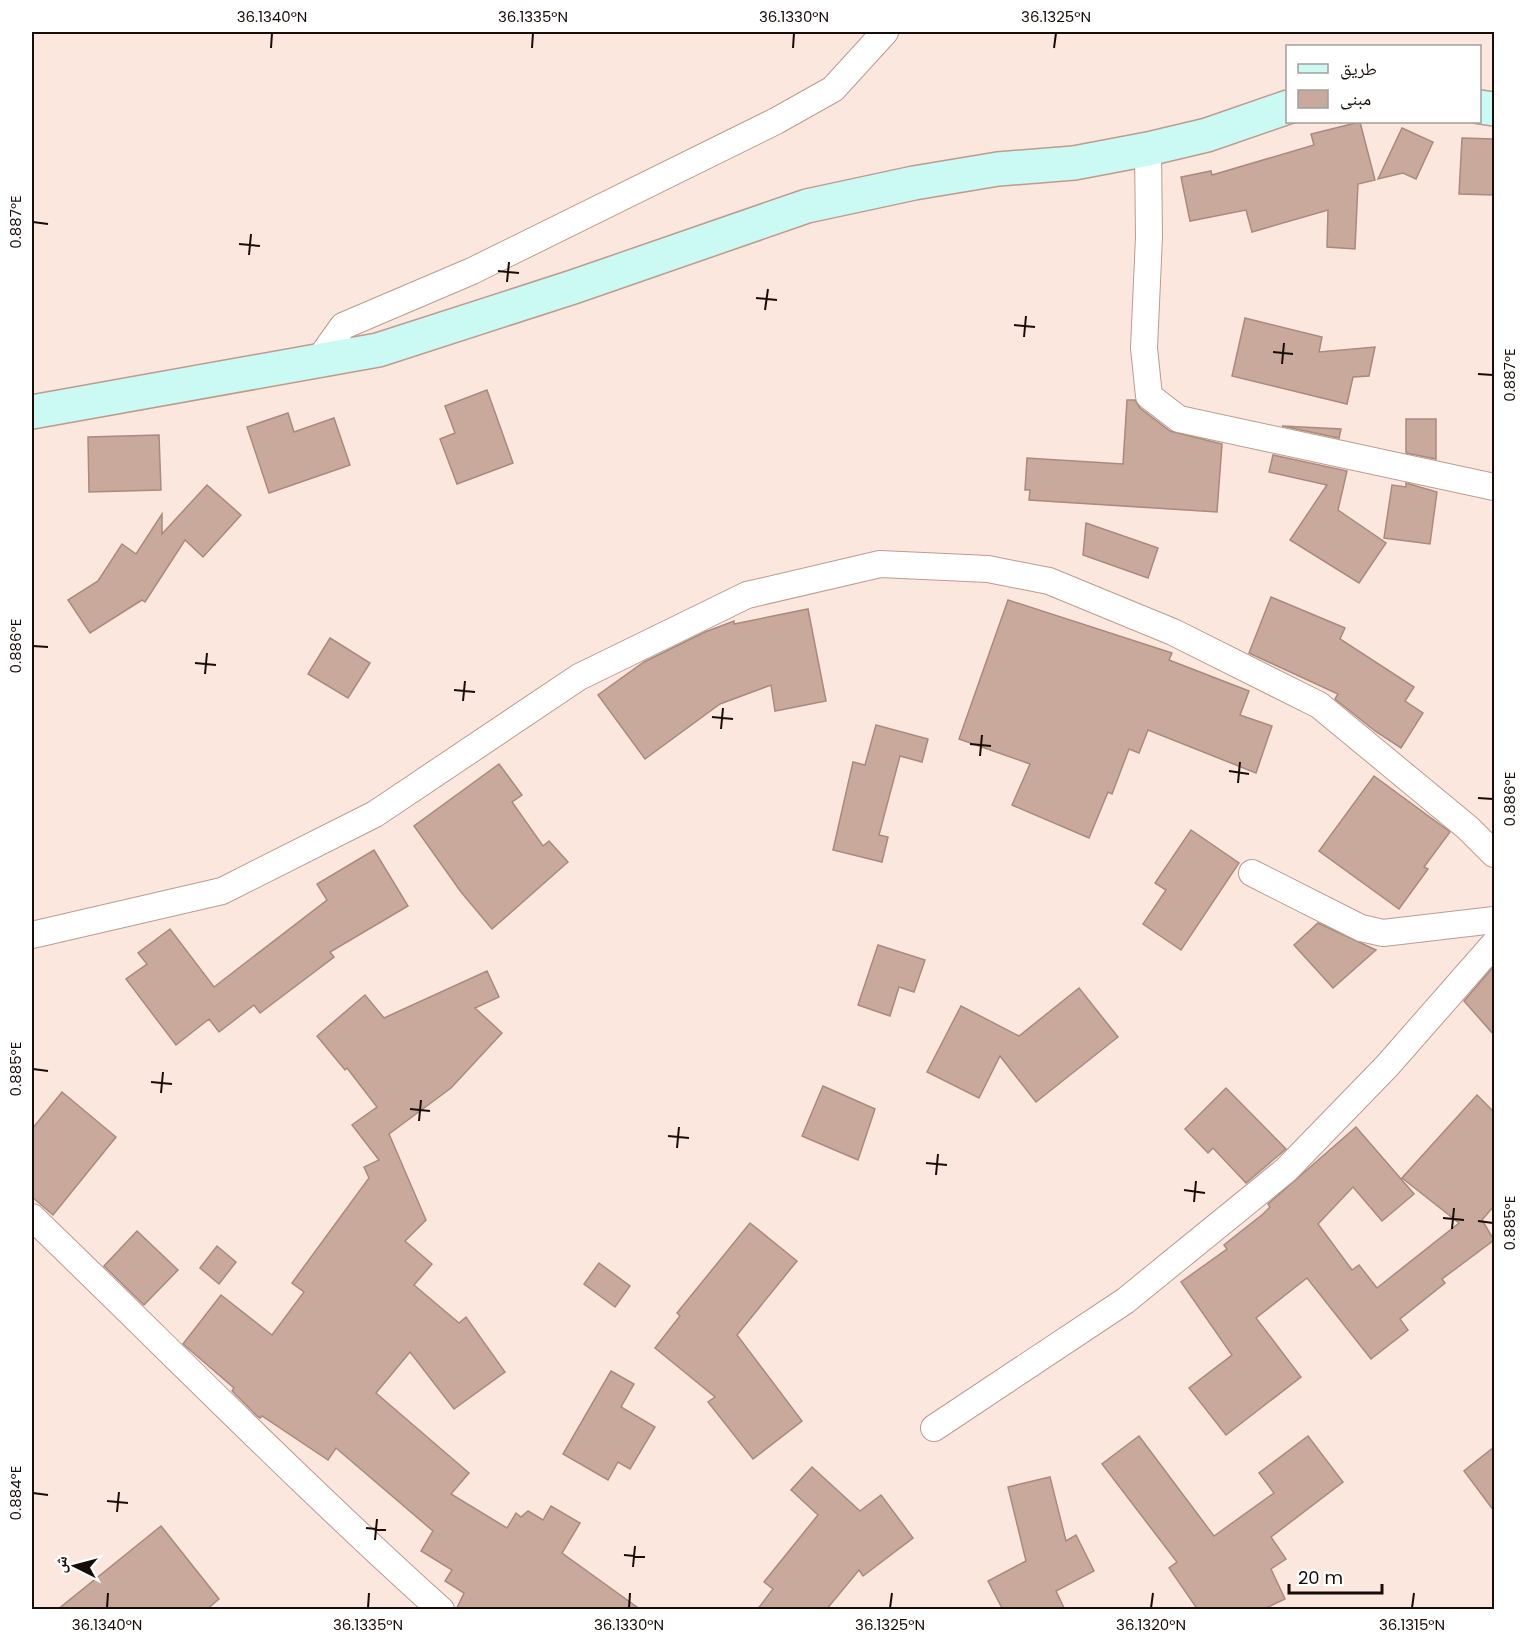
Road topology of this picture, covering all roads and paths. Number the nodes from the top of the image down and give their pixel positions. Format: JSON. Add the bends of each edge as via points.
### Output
{"nodes":[{"id":1,"x":885,"y":32,"type":"edge"},
{"id":2,"x":1286,"y":106,"type":"edge"},
{"id":3,"x":1148,"y":149,"type":"junction"},
{"id":4,"x":318,"y":361,"type":"junction"},
{"id":5,"x":32,"y":412,"type":"edge"},
{"id":6,"x":1494,"y":487,"type":"edge"},
{"id":7,"x":1494,"y":854,"type":"edge"},
{"id":8,"x":1252,"y":873,"type":"dead end"},
{"id":9,"x":1494,"y":920,"type":"edge"},
{"id":10,"x":32,"y":935,"type":"edge"},
{"id":11,"x":1494,"y":944,"type":"edge"},
{"id":12,"x":32,"y":1217,"type":"edge"},
{"id":13,"x":933,"y":1428,"type":"dead end"},
{"id":14,"x":441,"y":1610,"type":"edge"}],
"edges":[{"from":1,"to":4,"type":"street","via":[[833,89],[472,271],[343,326]]},
{"from":2,"to":3,"type":"street","via":[[1207,135]]},
{"from":3,"to":4,"type":"street","via":[[1074,163],[998,169],[914,183],[807,206],[389,346]]},
{"from":3,"to":6,"type":"street","via":[[1144,348],[1149,396],[1179,419]]},
{"from":4,"to":5,"type":"street"},
{"from":7,"to":10,"type":"street","via":[[1319,705],[1173,632],[1049,581],[988,569],[880,564],[747,595],[579,677],[375,814],[222,891]]},
{"from":8,"to":9,"type":"street","via":[[1360,928],[1383,933]]},
{"from":11,"to":13,"type":"street","via":[[1387,1066],[1287,1170],[1125,1301]]},
{"from":12,"to":14,"type":"street","via":[[230,1413]]}]}
